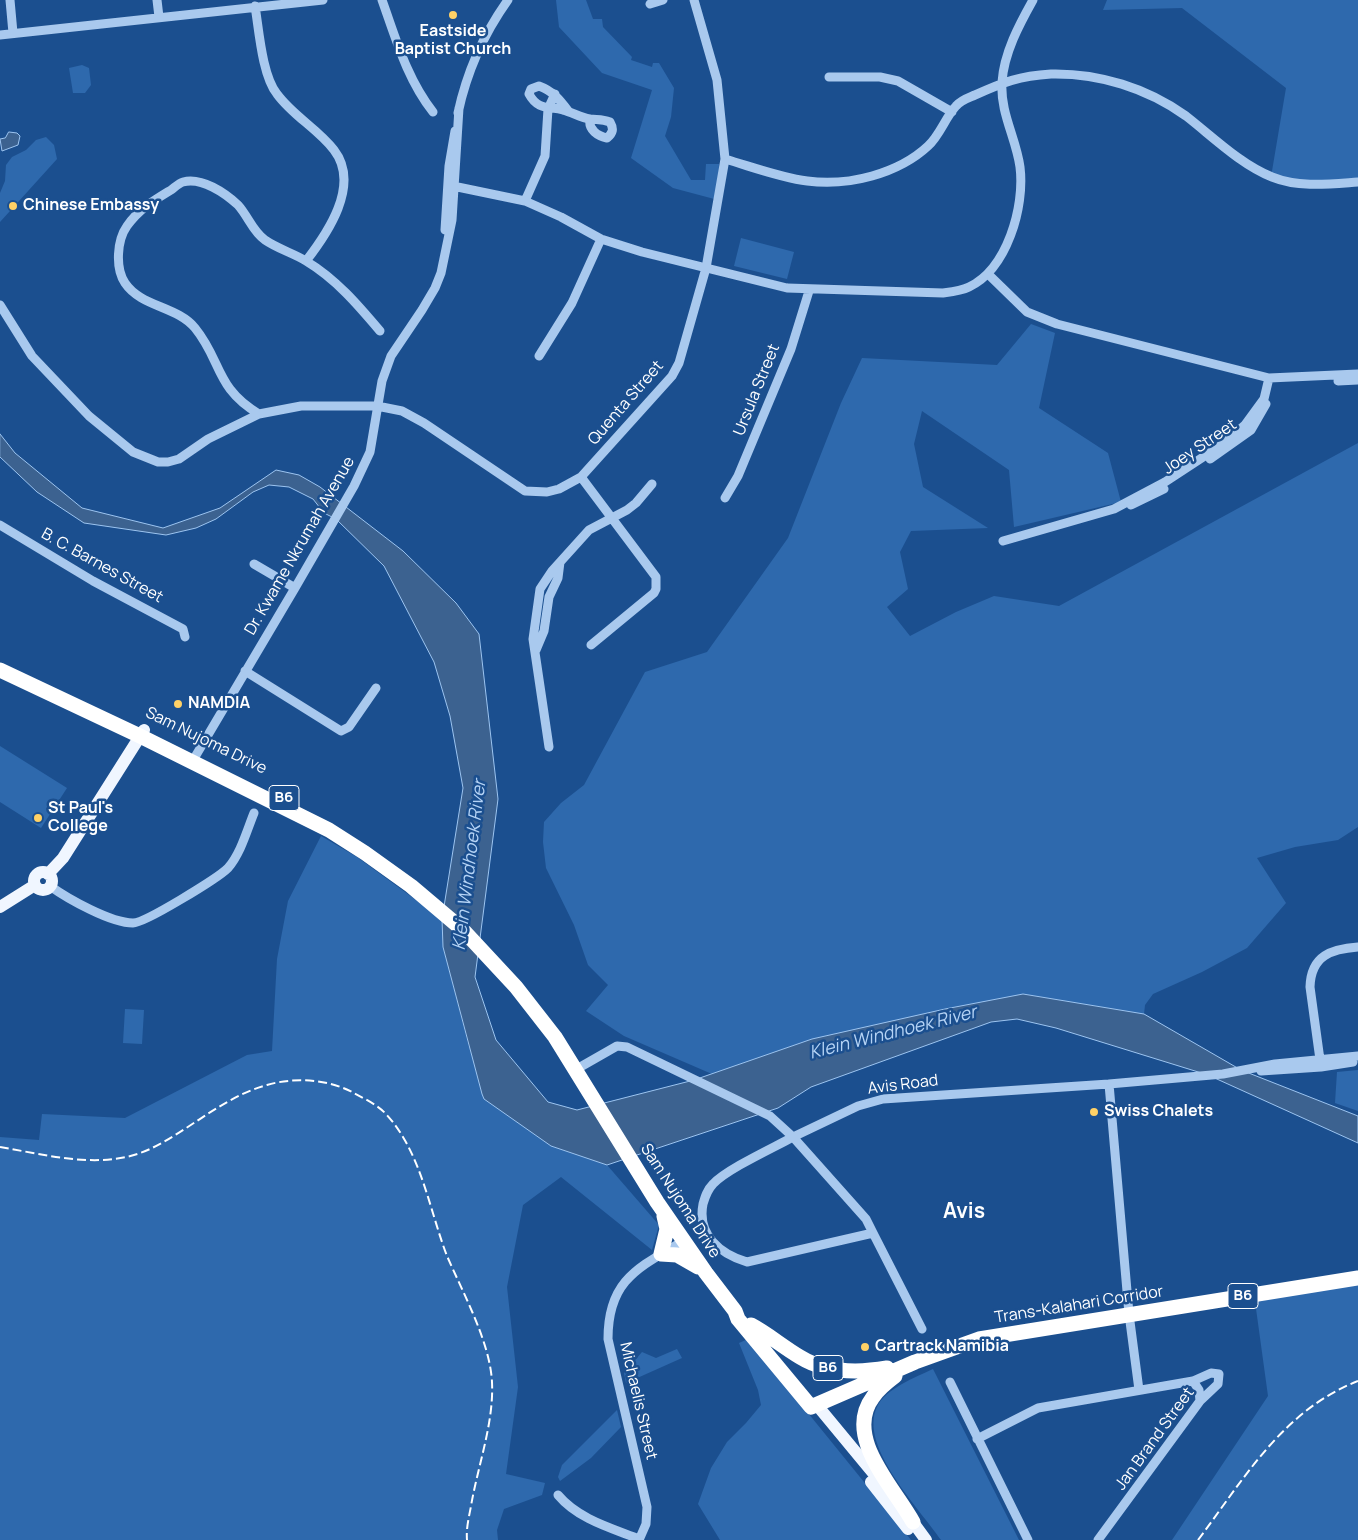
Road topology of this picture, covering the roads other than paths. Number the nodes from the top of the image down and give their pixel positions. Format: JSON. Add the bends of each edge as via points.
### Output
{"nodes":[{"id":1,"x":10,"y":0,"type":"edge"},
{"id":2,"x":157,"y":0,"type":"edge"},
{"id":3,"x":318,"y":0,"type":"edge"},
{"id":4,"x":324,"y":0,"type":"edge"},
{"id":5,"x":382,"y":0,"type":"edge"},
{"id":6,"x":508,"y":0,"type":"edge"},
{"id":7,"x":663,"y":0,"type":"edge"},
{"id":8,"x":694,"y":0,"type":"edge"},
{"id":9,"x":1033,"y":0,"type":"edge"},
{"id":10,"x":650,"y":4,"type":"dead end"},
{"id":11,"x":254,"y":6,"type":"junction"},
{"id":12,"x":159,"y":17,"type":"junction"},
{"id":13,"x":13,"y":33,"type":"junction"},
{"id":14,"x":0,"y":35,"type":"edge"},
{"id":15,"x":829,"y":77,"type":"dead end"},
{"id":16,"x":1002,"y":82,"type":"junction"},
{"id":17,"x":555,"y":94,"type":"junction"},
{"id":18,"x":548,"y":110,"type":"junction"},
{"id":19,"x":433,"y":112,"type":"dead end"},
{"id":20,"x":569,"y":112,"type":"junction"},
{"id":21,"x":952,"y":112,"type":"junction"},
{"id":22,"x":590,"y":120,"type":"dead end"},
{"id":23,"x":725,"y":159,"type":"junction"},
{"id":24,"x":1358,"y":182,"type":"edge"},
{"id":25,"x":452,"y":186,"type":"junction"},
{"id":26,"x":525,"y":201,"type":"junction"},
{"id":27,"x":601,"y":239,"type":"junction"},
{"id":28,"x":306,"y":261,"type":"junction"},
{"id":29,"x":706,"y":268,"type":"junction"},
{"id":30,"x":988,"y":274,"type":"junction"},
{"id":31,"x":809,"y":290,"type":"junction"},
{"id":32,"x":0,"y":305,"type":"edge"},
{"id":33,"x":380,"y":331,"type":"dead end"},
{"id":34,"x":538,"y":356,"type":"dead end"},
{"id":35,"x":1358,"y":374,"type":"edge"},
{"id":36,"x":1271,"y":380,"type":"junction"},
{"id":37,"x":1358,"y":380,"type":"edge"},
{"id":38,"x":376,"y":406,"type":"junction"},
{"id":39,"x":258,"y":414,"type":"junction"},
{"id":40,"x":581,"y":476,"type":"junction"},
{"id":41,"x":652,"y":484,"type":"dead end"},
{"id":42,"x":725,"y":498,"type":"dead end"},
{"id":43,"x":611,"y":517,"type":"junction"},
{"id":44,"x":0,"y":525,"type":"edge"},
{"id":45,"x":1003,"y":541,"type":"dead end"},
{"id":46,"x":560,"y":562,"type":"junction"},
{"id":47,"x":254,"y":564,"type":"dead end"},
{"id":48,"x":295,"y":588,"type":"junction"},
{"id":49,"x":535,"y":623,"type":"junction"},
{"id":50,"x":546,"y":625,"type":"junction"},
{"id":51,"x":185,"y":637,"type":"dead end"},
{"id":52,"x":591,"y":645,"type":"dead end"},
{"id":53,"x":536,"y":650,"type":"junction"},
{"id":54,"x":0,"y":661,"type":"edge"},
{"id":55,"x":0,"y":670,"type":"edge"},
{"id":56,"x":244,"y":671,"type":"junction"},
{"id":57,"x":376,"y":688,"type":"dead end"},
{"id":58,"x":142,"y":733,"type":"junction"},
{"id":59,"x":549,"y":748,"type":"dead end"},
{"id":60,"x":194,"y":758,"type":"junction"},
{"id":61,"x":254,"y":813,"type":"dead end"},
{"id":62,"x":49,"y":880,"type":"junction"},
{"id":63,"x":0,"y":907,"type":"edge"},
{"id":64,"x":1358,"y":947,"type":"edge"},
{"id":65,"x":1358,"y":1056,"type":"edge"},
{"id":66,"x":1358,"y":1061,"type":"edge"},
{"id":67,"x":1321,"y":1064,"type":"junction"},
{"id":68,"x":575,"y":1070,"type":"junction"},
{"id":69,"x":1109,"y":1084,"type":"junction"},
{"id":70,"x":793,"y":1137,"type":"junction"},
{"id":71,"x":657,"y":1202,"type":"junction"},
{"id":72,"x":873,"y":1233,"type":"junction"},
{"id":73,"x":683,"y":1241,"type":"junction"},
{"id":74,"x":661,"y":1254,"type":"junction"},
{"id":75,"x":706,"y":1273,"type":"junction"},
{"id":76,"x":1358,"y":1278,"type":"edge"},
{"id":77,"x":735,"y":1311,"type":"junction"},
{"id":78,"x":1129,"y":1314,"type":"junction"},
{"id":79,"x":751,"y":1325,"type":"junction"},
{"id":80,"x":922,"y":1329,"type":"dead end"},
{"id":81,"x":915,"y":1362,"type":"junction"},
{"id":82,"x":1193,"y":1381,"type":"junction"},
{"id":83,"x":950,"y":1382,"type":"dead end"},
{"id":84,"x":1140,"y":1390,"type":"junction"},
{"id":85,"x":1200,"y":1401,"type":"junction"},
{"id":86,"x":814,"y":1406,"type":"junction"},
{"id":87,"x":977,"y":1439,"type":"junction"},
{"id":88,"x":558,"y":1495,"type":"dead end"},
{"id":89,"x":913,"y":1522,"type":"junction"},
{"id":90,"x":639,"y":1539,"type":"edge"},
{"id":91,"x":918,"y":1540,"type":"edge"},
{"id":92,"x":926,"y":1540,"type":"edge"},
{"id":93,"x":1028,"y":1540,"type":"edge"},
{"id":94,"x":1098,"y":1540,"type":"edge"}],
"edges":[{"from":1,"to":13,"type":"street"},
{"from":2,"to":12,"type":"street"},
{"from":3,"to":4,"type":"street"},
{"from":3,"to":11,"type":"street"},
{"from":5,"to":19,"type":"street","via":[[406,68]]},
{"from":6,"to":25,"type":"street","name":"Dr. Kwame Nkrumah Avenue","via":[[475,56],[459,108],[452,143]]},
{"from":7,"to":10,"type":"street"},
{"from":8,"to":23,"type":"street","name":"Quenta Street","via":[[717,80]]},
{"from":9,"to":16,"type":"street","via":[[1006,59]]},
{"from":11,"to":12,"type":"street"},
{"from":11,"to":28,"type":"street","via":[[269,77],[276,93],[335,151],[343,173],[336,215],[325,237]]},
{"from":12,"to":13,"type":"street"},
{"from":13,"to":14,"type":"street"},
{"from":15,"to":21,"type":"street","via":[[880,77],[898,81]]},
{"from":16,"to":21,"type":"street","via":[[966,99]]},
{"from":16,"to":24,"type":"street","via":[[1051,74],[1086,75],[1112,81],[1158,99],[1271,177],[1309,184]]},
{"from":16,"to":30,"type":"street","via":[[1006,120],[1017,153],[1021,180],[1009,238]]},
{"from":17,"to":18,"type":"street"},
{"from":17,"to":18,"type":"street","via":[[538,86],[531,89],[529,94],[533,100]]},
{"from":17,"to":20,"type":"street"},
{"from":18,"to":20,"type":"street"},
{"from":18,"to":26,"type":"street","via":[[545,156]]},
{"from":20,"to":22,"type":"street"},
{"from":21,"to":23,"type":"street","via":[[919,154],[889,171],[858,180],[808,182]]},
{"from":23,"to":29,"type":"street","name":"Quenta Street"},
{"from":25,"to":26,"type":"street"},
{"from":25,"to":38,"type":"street","name":"Dr. Kwame Nkrumah Avenue","via":[[445,256],[435,288],[391,356]]},
{"from":26,"to":27,"type":"street"},
{"from":27,"to":29,"type":"street"},
{"from":27,"to":34,"type":"street","via":[[572,303]]},
{"from":28,"to":33,"type":"street","via":[[350,296]]},
{"from":28,"to":39,"type":"street","via":[[263,239],[238,205],[203,183],[183,182],[154,200],[134,217],[123,235],[119,266],[124,282],[131,291],[191,323],[227,386],[238,400]]},
{"from":29,"to":31,"type":"street","via":[[787,288]]},
{"from":29,"to":40,"type":"street","name":"Quenta Street","via":[[679,364],[672,376]]},
{"from":30,"to":31,"type":"street","via":[[968,288],[943,293]]},
{"from":30,"to":36,"type":"street","via":[[1019,306],[1037,317],[1150,348],[1160,354]]},
{"from":31,"to":42,"type":"street","name":"Ursula Street","via":[[791,349],[738,476]]},
{"from":32,"to":39,"type":"street","name":"Quenta Street","via":[[40,366],[89,416],[145,458],[168,462],[179,459],[208,439]]},
{"from":35,"to":36,"type":"street"},
{"from":36,"to":37,"type":"street"},
{"from":36,"to":45,"type":"street","name":"Joey Street","via":[[1260,418],[1241,438],[1163,490],[1144,500]]},
{"from":38,"to":39,"type":"street","name":"Quenta Street","via":[[301,406]]},
{"from":38,"to":40,"type":"street","name":"Quenta Street","via":[[402,411],[424,423],[525,491],[547,492]]},
{"from":38,"to":48,"type":"street","name":"Dr. Kwame Nkrumah Avenue","via":[[370,452]]},
{"from":40,"to":43,"type":"street"},
{"from":41,"to":43,"type":"street","via":[[636,503]]},
{"from":43,"to":46,"type":"street","via":[[589,530]]},
{"from":43,"to":52,"type":"street","via":[[656,577],[656,589]]},
{"from":44,"to":51,"type":"street","name":"B. C. Barnes Street","via":[[182,629]]},
{"from":46,"to":49,"type":"street","via":[[540,589]]},
{"from":46,"to":50,"type":"street","via":[[558,578],[549,597]]},
{"from":47,"to":48,"type":"street"},
{"from":48,"to":56,"type":"street","name":"Dr. Kwame Nkrumah Avenue"},
{"from":49,"to":50,"type":"street","via":[[542,627]]},
{"from":49,"to":53,"type":"street"},
{"from":50,"to":53,"type":"street"},
{"from":53,"to":59,"type":"street"},
{"from":54,"to":58,"type":"highway","name":"Sam Nujoma Drive","number":"B6"},
{"from":55,"to":58,"type":"highway","name":"Sam Nujoma Drive","number":"B6"},
{"from":56,"to":57,"type":"street","via":[[341,731],[349,727]]},
{"from":56,"to":60,"type":"street","name":"Dr. Kwame Nkrumah Avenue"},
{"from":58,"to":60,"type":"highway","name":"Sam Nujoma Drive","number":"B6"},
{"from":58,"to":62,"type":"main road"},
{"from":60,"to":68,"type":"highway","name":"Sam Nujoma Drive","number":"B6","via":[[294,803],[373,850],[463,930],[495,964],[535,1010]]},
{"from":61,"to":62,"type":"street","via":[[227,868],[151,917],[136,923],[126,923],[98,912]]},
{"from":62,"to":63,"type":"main road","via":[[42,889],[35,885]]},
{"from":64,"to":67,"type":"street","via":[[1330,951],[1318,962],[1311,978]]},
{"from":65,"to":67,"type":"street","name":"Avis Road"},
{"from":66,"to":67,"type":"street","name":"Avis Road"},
{"from":67,"to":69,"type":"street","name":"Avis Road"},
{"from":68,"to":70,"type":"street","via":[[617,1046],[627,1046],[770,1116]]},
{"from":68,"to":71,"type":"highway","name":"Sam Nujoma Drive","number":"B6"},
{"from":69,"to":70,"type":"street","name":"Avis Road","via":[[883,1099],[858,1106]]},
{"from":69,"to":78,"type":"street"},
{"from":70,"to":72,"type":"street","via":[[851,1200]]},
{"from":70,"to":72,"type":"street","name":"Avis Road","via":[[712,1184],[702,1210],[701,1222],[706,1234],[717,1247],[747,1262]]},
{"from":71,"to":73,"type":"highway","name":"Sam Nujoma Drive","number":"B6"},
{"from":71,"to":74,"type":"highway","via":[[667,1229]]},
{"from":72,"to":80,"type":"street"},
{"from":73,"to":74,"type":"street","name":"Michaelis Street"},
{"from":73,"to":75,"type":"highway","name":"Sam Nujoma Drive","number":"B6"},
{"from":74,"to":75,"type":"highway","via":[[682,1256]]},
{"from":74,"to":90,"type":"street","name":"Michaelis Street","via":[[641,1266],[617,1291],[608,1327],[608,1339],[647,1507],[646,1524]]},
{"from":75,"to":77,"type":"highway","name":"Sam Nujoma Drive","number":"B6"},
{"from":76,"to":78,"type":"highway","name":"Trans-Kalahari Corridor","number":"B6"},
{"from":77,"to":79,"type":"highway","number":"B6"},
{"from":77,"to":86,"type":"highway","name":"Sam Nujoma Drive","number":"B6","via":[[738,1319]]},
{"from":78,"to":81,"type":"highway","name":"Trans-Kalahari Corridor","number":"B6","via":[[978,1339]]},
{"from":78,"to":84,"type":"street"},
{"from":79,"to":81,"type":"highway","number":"B6","via":[[802,1358],[831,1369],[869,1371]]},
{"from":79,"to":86,"type":"highway","number":"B6"},
{"from":81,"to":86,"type":"highway","name":"Trans-Kalahari Corridor","number":"B6"},
{"from":81,"to":89,"type":"highway","via":[[872,1398],[866,1409],[863,1431],[870,1454]]},
{"from":82,"to":84,"type":"street","name":"Jan Brand Street"},
{"from":82,"to":85,"type":"street","via":[[1200,1390]]},
{"from":82,"to":85,"type":"street","name":"Jan Brand Street","via":[[1211,1373],[1219,1374],[1218,1384]]},
{"from":83,"to":87,"type":"street"},
{"from":84,"to":87,"type":"street","name":"Jan Brand Street","via":[[1038,1408]]},
{"from":85,"to":94,"type":"street","name":"Jan Brand Street"},
{"from":86,"to":89,"type":"main road","name":"Sam Nujoma Drive"},
{"from":86,"to":91,"type":"main road","name":"Sam Nujoma Drive"},
{"from":87,"to":93,"type":"street"},
{"from":88,"to":90,"type":"street","via":[[566,1505],[583,1515]]},
{"from":89,"to":92,"type":"main road","name":"Sam Nujoma Drive"}]}
